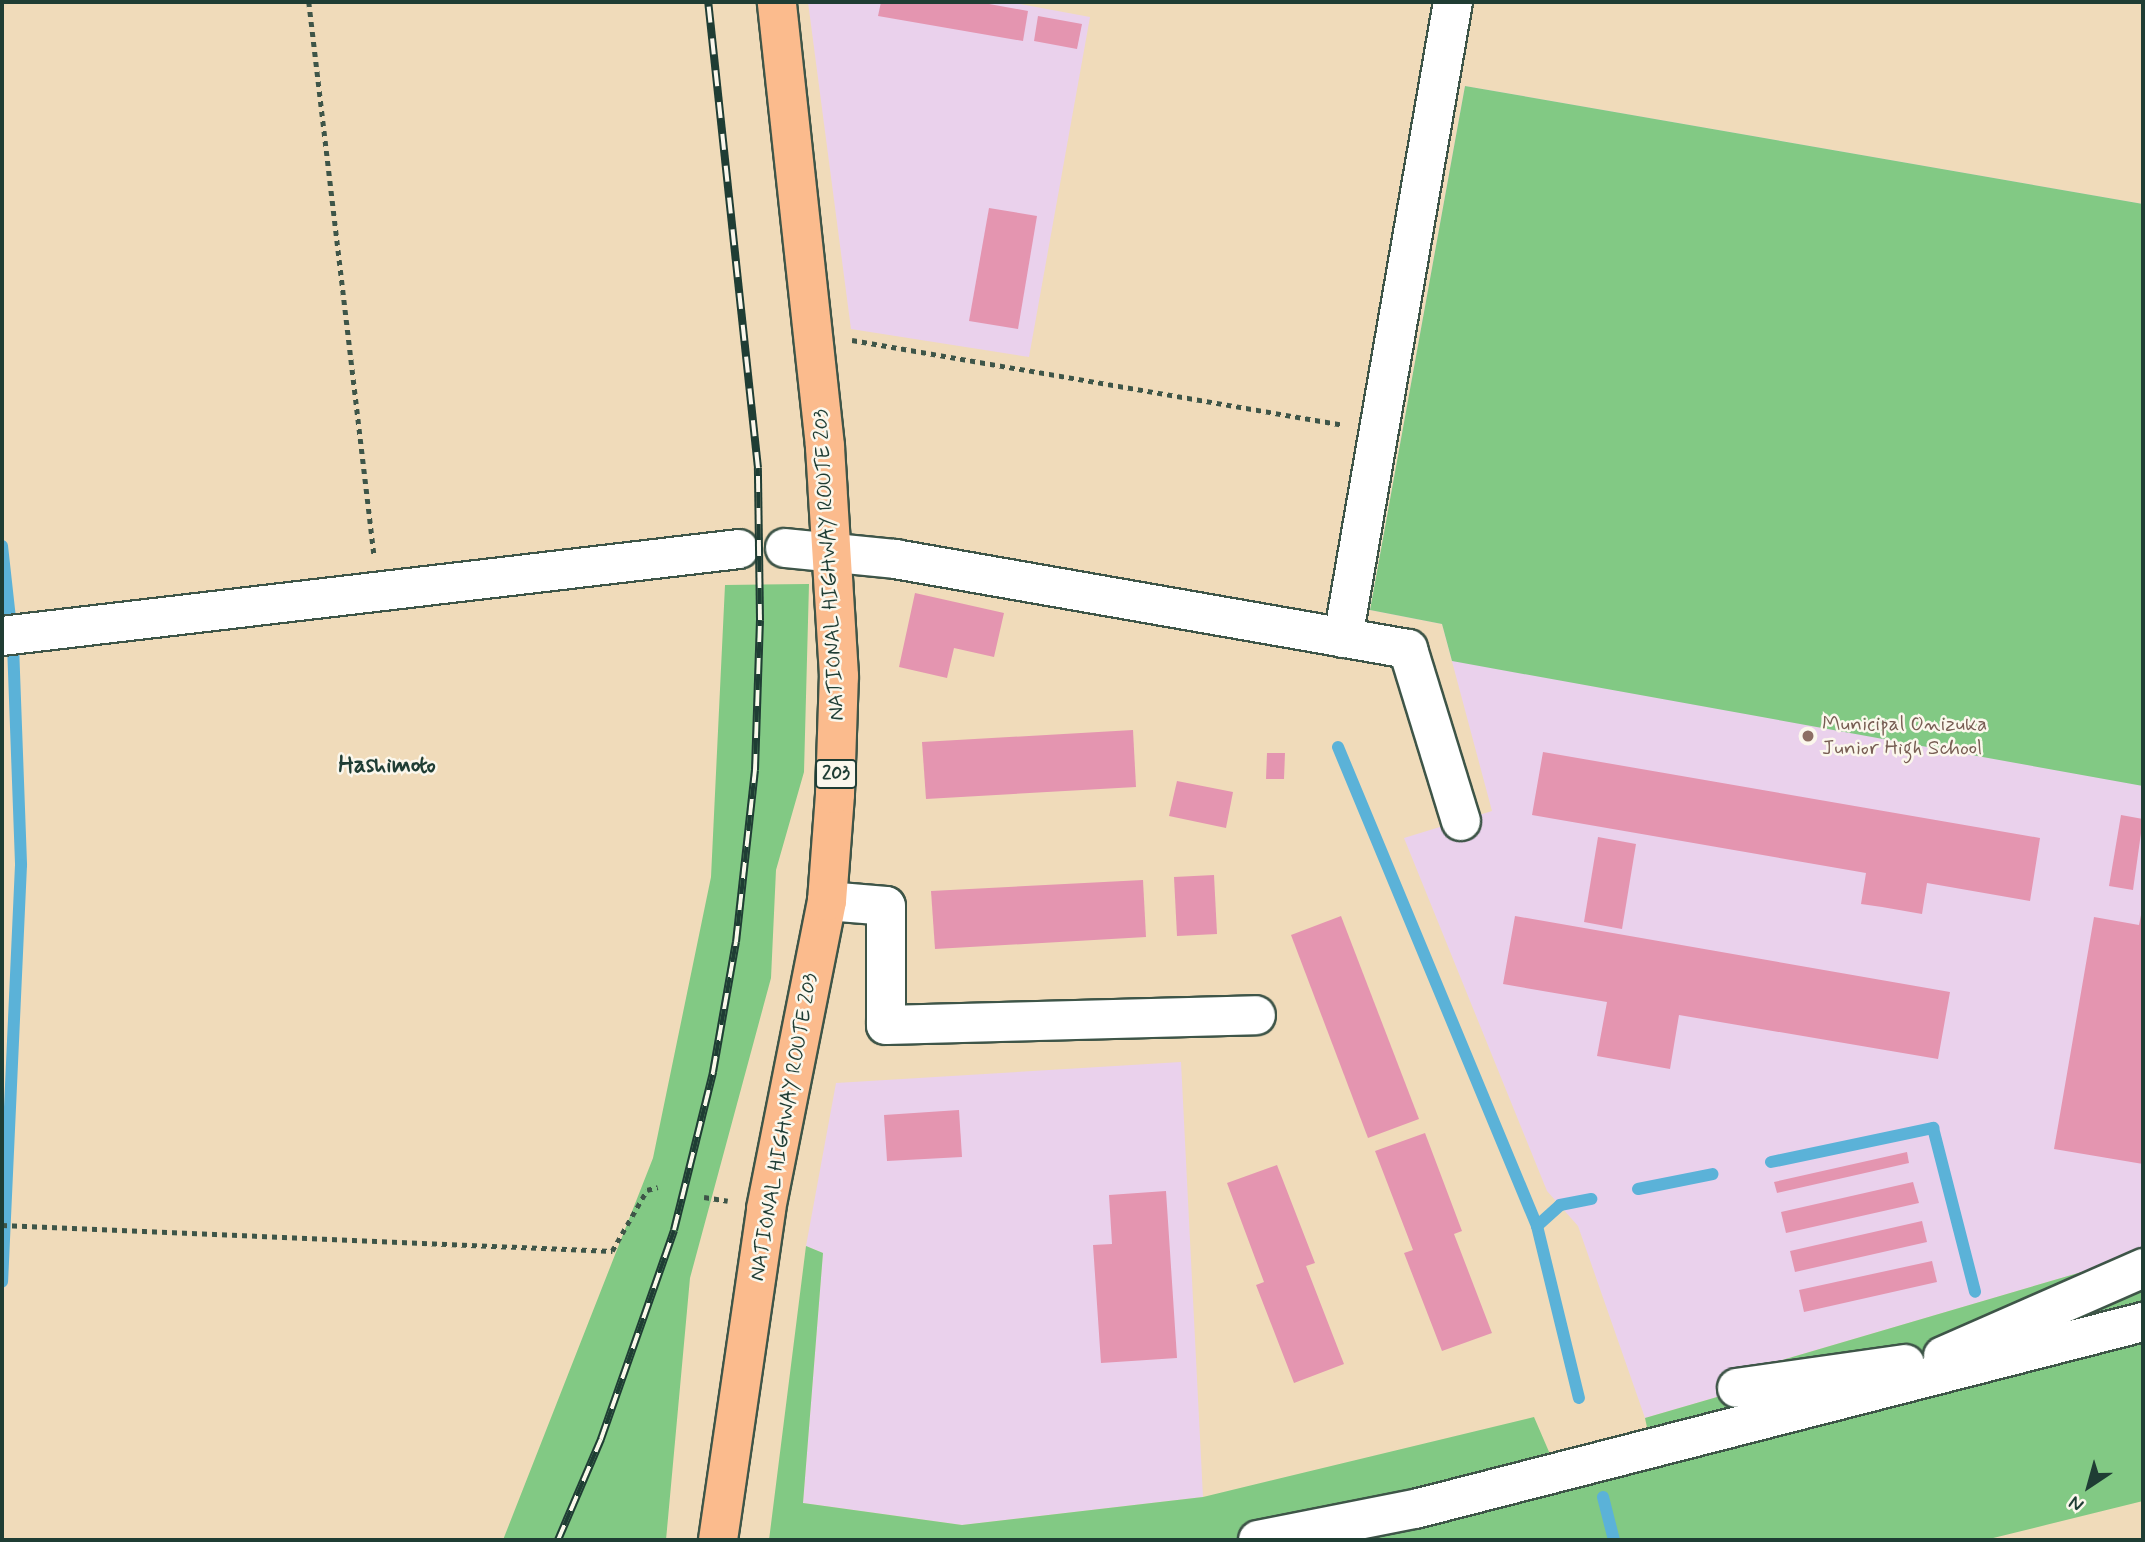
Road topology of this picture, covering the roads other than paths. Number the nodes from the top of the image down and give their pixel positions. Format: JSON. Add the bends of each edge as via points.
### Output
{"nodes":[{"id":1,"x":777,"y":2,"type":"edge"},
{"id":2,"x":1453,"y":2,"type":"edge"},
{"id":3,"x":785,"y":548,"type":"dead end"},
{"id":4,"x":738,"y":549,"type":"dead end"},
{"id":5,"x":833,"y":553,"type":"junction"},
{"id":6,"x":8,"y":635,"type":"edge"},
{"id":7,"x":1343,"y":638,"type":"junction"},
{"id":8,"x":1461,"y":821,"type":"dead end"},
{"id":9,"x":827,"y":901,"type":"junction"},
{"id":10,"x":1256,"y":1015,"type":"dead end"},
{"id":11,"x":2143,"y":1268,"type":"edge"},
{"id":12,"x":2143,"y":1322,"type":"edge"},
{"id":13,"x":1936,"y":1368,"type":"junction"},
{"id":14,"x":1737,"y":1388,"type":"dead end"},
{"id":15,"x":718,"y":1540,"type":"edge"},
{"id":16,"x":1258,"y":1540,"type":"edge"}],
"edges":[{"from":1,"to":5,"type":"highway","name":"NATIONAL HIGHWAY ROUTE 203","number":"203","via":[[816,341]]},
{"from":2,"to":7,"type":"street"},
{"from":3,"to":5,"type":"street"},
{"from":4,"to":6,"type":"street"},
{"from":5,"to":7,"type":"street","via":[[895,559]]},
{"from":5,"to":9,"type":"highway","name":"NATIONAL HIGHWAY ROUTE 203","number":"203","via":[[839,676]]},
{"from":7,"to":8,"type":"street","via":[[1408,649]]},
{"from":9,"to":10,"type":"street","via":[[886,906],[886,1025]]},
{"from":9,"to":15,"type":"highway","name":"NATIONAL HIGHWAY ROUTE 203","number":"203","via":[[766,1209]]},
{"from":11,"to":13,"type":"street"},
{"from":12,"to":13,"type":"street"},
{"from":13,"to":14,"type":"street"},
{"from":13,"to":16,"type":"street","via":[[1415,1510]]}]}
